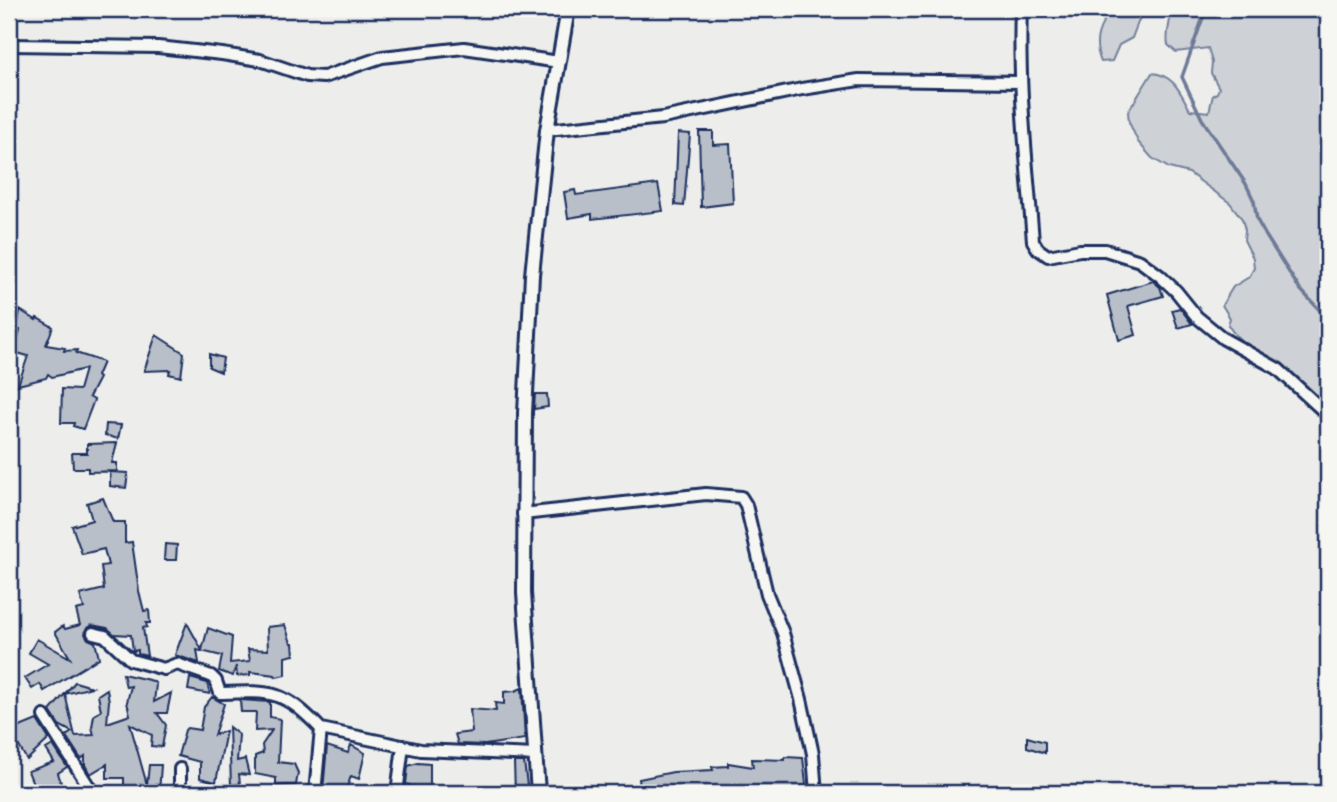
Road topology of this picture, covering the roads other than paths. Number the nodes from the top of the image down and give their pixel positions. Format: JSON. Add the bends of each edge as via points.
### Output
{"nodes":[{"id":1,"x":569,"y":9,"type":"edge"},
{"id":2,"x":1021,"y":9,"type":"edge"},
{"id":3,"x":9,"y":45,"type":"edge"},
{"id":4,"x":559,"y":62,"type":"junction"},
{"id":5,"x":1021,"y":82,"type":"junction"},
{"id":6,"x":547,"y":130,"type":"junction"},
{"id":7,"x":1328,"y":415,"type":"edge"},
{"id":8,"x":523,"y":514,"type":"junction"},
{"id":9,"x":93,"y":633,"type":"dead end"},
{"id":10,"x":44,"y":716,"type":"dead end"},
{"id":11,"x":321,"y":729,"type":"junction"},
{"id":12,"x":402,"y":746,"type":"junction"},
{"id":13,"x":536,"y":755,"type":"junction"},
{"id":14,"x":180,"y":769,"type":"dead end"},
{"id":15,"x":93,"y":793,"type":"edge"},
{"id":16,"x":180,"y":793,"type":"edge"},
{"id":17,"x":315,"y":793,"type":"edge"},
{"id":18,"x":397,"y":793,"type":"edge"},
{"id":19,"x":538,"y":793,"type":"edge"},
{"id":20,"x":816,"y":793,"type":"edge"}],
"edges":[{"from":1,"to":4,"type":"street"},
{"from":2,"to":5,"type":"street"},
{"from":3,"to":4,"type":"street","via":[[170,49],[260,60],[324,77],[382,57],[464,48]]},
{"from":4,"to":6,"type":"street"},
{"from":5,"to":6,"type":"street","via":[[859,80],[663,118]]},
{"from":5,"to":7,"type":"street","via":[[1033,242],[1038,249],[1048,256],[1105,250],[1140,261],[1197,317],[1224,339],[1278,369]]},
{"from":6,"to":8,"type":"street","via":[[532,275]]},
{"from":8,"to":13,"type":"street"},
{"from":8,"to":20,"type":"street","via":[[706,494],[741,497],[801,699]]},
{"from":9,"to":11,"type":"street","via":[[105,636],[131,660],[164,669],[177,664],[211,676],[220,693],[280,695]]},
{"from":10,"to":15,"type":"street"},
{"from":11,"to":12,"type":"street"},
{"from":11,"to":17,"type":"street"},
{"from":12,"to":13,"type":"street"},
{"from":12,"to":18,"type":"street"},
{"from":13,"to":19,"type":"street"},
{"from":14,"to":16,"type":"street"}]}
